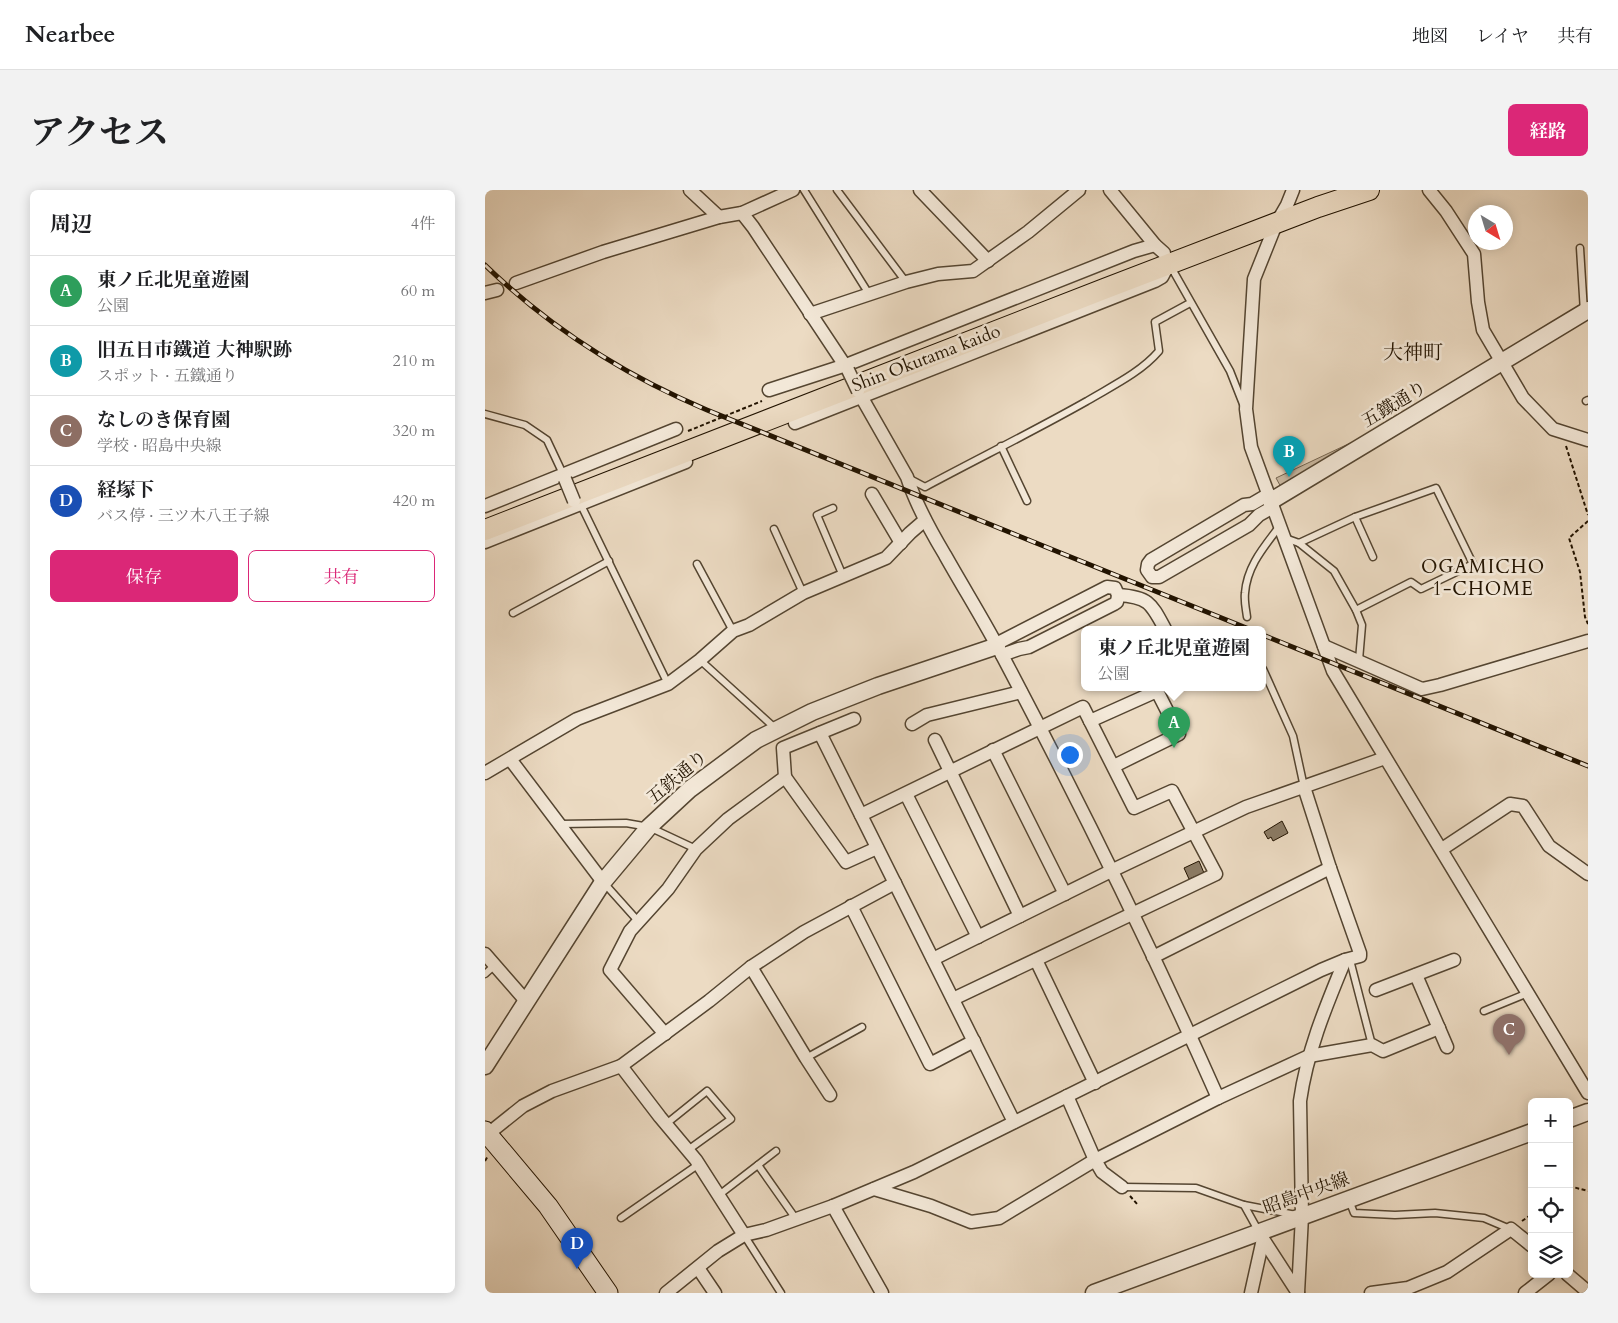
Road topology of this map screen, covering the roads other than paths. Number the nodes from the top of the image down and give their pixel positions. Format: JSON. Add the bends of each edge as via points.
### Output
{"nodes":[{"id":1,"x":690,"y":190,"type":"edge"},
{"id":2,"x":793,"y":190,"type":"edge"},
{"id":3,"x":804,"y":190,"type":"edge"},
{"id":4,"x":837,"y":190,"type":"edge"},
{"id":5,"x":920,"y":190,"type":"edge"},
{"id":6,"x":1079,"y":190,"type":"edge"},
{"id":7,"x":1110,"y":190,"type":"edge"},
{"id":8,"x":1326,"y":190,"type":"edge"},
{"id":9,"x":1369,"y":190,"type":"edge"},
{"id":10,"x":1429,"y":190,"type":"edge"},
{"id":11,"x":1290,"y":197,"type":"edge"},
{"id":12,"x":742,"y":214,"type":"junction"},
{"id":13,"x":719,"y":217,"type":"junction"},
{"id":14,"x":1276,"y":224,"type":"junction"},
{"id":15,"x":1580,"y":248,"type":"dead end"},
{"id":16,"x":1163,"y":254,"type":"junction"},
{"id":17,"x":988,"y":261,"type":"junction"},
{"id":18,"x":906,"y":282,"type":"junction"},
{"id":19,"x":516,"y":283,"type":"dead end"},
{"id":20,"x":869,"y":294,"type":"junction"},
{"id":21,"x":1191,"y":303,"type":"junction"},
{"id":22,"x":1586,"y":312,"type":"edge"},
{"id":23,"x":810,"y":314,"type":"junction"},
{"id":24,"x":1501,"y":363,"type":"junction"},
{"id":25,"x":847,"y":367,"type":"junction"},
{"id":26,"x":859,"y":394,"type":"junction"},
{"id":27,"x":766,"y":395,"type":"road end"},
{"id":28,"x":1246,"y":409,"type":"junction"},
{"id":29,"x":485,"y":414,"type":"edge"},
{"id":30,"x":795,"y":423,"type":"dead end"},
{"id":31,"x":680,"y":431,"type":"road end"},
{"id":32,"x":1588,"y":440,"type":"edge"},
{"id":33,"x":730,"y":444,"type":"dead end"},
{"id":34,"x":1001,"y":446,"type":"junction"},
{"id":35,"x":564,"y":477,"type":"junction"},
{"id":36,"x":907,"y":477,"type":"junction"},
{"id":37,"x":872,"y":494,"type":"dead end"},
{"id":38,"x":1027,"y":501,"type":"dead end"},
{"id":39,"x":1271,"y":501,"type":"junction"},
{"id":40,"x":577,"y":504,"type":"junction"},
{"id":41,"x":486,"y":506,"type":"edge"},
{"id":42,"x":833,"y":508,"type":"dead end"},
{"id":43,"x":1355,"y":517,"type":"junction"},
{"id":44,"x":925,"y":520,"type":"junction"},
{"id":45,"x":774,"y":529,"type":"dead end"},
{"id":46,"x":485,"y":530,"type":"edge"},
{"id":47,"x":1282,"y":532,"type":"junction"},
{"id":48,"x":485,"y":542,"type":"edge"},
{"id":49,"x":901,"y":543,"type":"junction"},
{"id":50,"x":1299,"y":543,"type":"junction"},
{"id":51,"x":1373,"y":556,"type":"dead end"},
{"id":52,"x":609,"y":561,"type":"junction"},
{"id":53,"x":697,"y":564,"type":"dead end"},
{"id":54,"x":843,"y":576,"type":"junction"},
{"id":55,"x":803,"y":593,"type":"junction"},
{"id":56,"x":1118,"y":594,"type":"junction"},
{"id":57,"x":1356,"y":610,"type":"junction"},
{"id":58,"x":513,"y":612,"type":"dead end"},
{"id":59,"x":1247,"y":617,"type":"dead end"},
{"id":60,"x":1169,"y":626,"type":"edge"},
{"id":61,"x":733,"y":631,"type":"junction"},
{"id":62,"x":1588,"y":641,"type":"edge"},
{"id":63,"x":1324,"y":646,"type":"junction"},
{"id":64,"x":998,"y":648,"type":"junction"},
{"id":65,"x":700,"y":660,"type":"junction"},
{"id":66,"x":1359,"y":660,"type":"junction"},
{"id":67,"x":1266,"y":676,"type":"edge"},
{"id":68,"x":668,"y":684,"type":"junction"},
{"id":69,"x":1021,"y":692,"type":"junction"},
{"id":70,"x":853,"y":719,"type":"dead end"},
{"id":71,"x":1091,"y":720,"type":"junction"},
{"id":72,"x":912,"y":724,"type":"dead end"},
{"id":73,"x":1039,"y":728,"type":"junction"},
{"id":74,"x":776,"y":729,"type":"junction"},
{"id":75,"x":820,"y":733,"type":"junction"},
{"id":76,"x":935,"y":740,"type":"dead end"},
{"id":77,"x":993,"y":750,"type":"junction"},
{"id":78,"x":1385,"y":758,"type":"junction"},
{"id":79,"x":510,"y":759,"type":"junction"},
{"id":80,"x":1114,"y":766,"type":"junction"},
{"id":81,"x":950,"y":772,"type":"junction"},
{"id":82,"x":485,"y":773,"type":"edge"},
{"id":83,"x":785,"y":777,"type":"junction"},
{"id":84,"x":1304,"y":787,"type":"junction"},
{"id":85,"x":906,"y":794,"type":"junction"},
{"id":86,"x":861,"y":815,"type":"junction"},
{"id":87,"x":559,"y":824,"type":"junction"},
{"id":88,"x":649,"y":827,"type":"junction"},
{"id":89,"x":1194,"y":832,"type":"junction"},
{"id":90,"x":877,"y":848,"type":"junction"},
{"id":91,"x":696,"y":849,"type":"junction"},
{"id":92,"x":1442,"y":849,"type":"junction"},
{"id":93,"x":1330,"y":868,"type":"junction"},
{"id":94,"x":1111,"y":871,"type":"junction"},
{"id":95,"x":1588,"y":874,"type":"edge"},
{"id":96,"x":603,"y":882,"type":"junction"},
{"id":97,"x":895,"y":883,"type":"junction"},
{"id":98,"x":1065,"y":894,"type":"junction"},
{"id":99,"x":851,"y":906,"type":"junction"},
{"id":100,"x":1132,"y":914,"type":"junction"},
{"id":101,"x":1021,"y":916,"type":"junction"},
{"id":102,"x":638,"y":921,"type":"junction"},
{"id":103,"x":978,"y":937,"type":"junction"},
{"id":104,"x":485,"y":954,"type":"edge"},
{"id":105,"x":1153,"y":957,"type":"junction"},
{"id":106,"x":933,"y":959,"type":"junction"},
{"id":107,"x":1036,"y":960,"type":"junction"},
{"id":108,"x":1348,"y":960,"type":"junction"},
{"id":109,"x":1454,"y":960,"type":"dead end"},
{"id":110,"x":495,"y":965,"type":"junction"},
{"id":111,"x":751,"y":967,"type":"junction"},
{"id":112,"x":485,"y":974,"type":"edge"},
{"id":113,"x":1416,"y":975,"type":"junction"},
{"id":114,"x":1377,"y":990,"type":"dead end"},
{"id":115,"x":1528,"y":994,"type":"junction"},
{"id":116,"x":953,"y":999,"type":"junction"},
{"id":117,"x":526,"y":1001,"type":"junction"},
{"id":118,"x":1484,"y":1011,"type":"dead end"},
{"id":119,"x":862,"y":1027,"type":"dead end"},
{"id":120,"x":1439,"y":1028,"type":"junction"},
{"id":121,"x":665,"y":1034,"type":"junction"},
{"id":122,"x":1191,"y":1036,"type":"junction"},
{"id":123,"x":974,"y":1041,"type":"junction"},
{"id":124,"x":1372,"y":1045,"type":"junction"},
{"id":125,"x":1447,"y":1047,"type":"dead end"},
{"id":126,"x":1309,"y":1056,"type":"junction"},
{"id":127,"x":805,"y":1058,"type":"junction"},
{"id":128,"x":485,"y":1066,"type":"edge"},
{"id":129,"x":621,"y":1066,"type":"junction"},
{"id":130,"x":1095,"y":1083,"type":"junction"},
{"id":131,"x":1588,"y":1093,"type":"edge"},
{"id":132,"x":830,"y":1095,"type":"dead end"},
{"id":133,"x":1067,"y":1096,"type":"junction"},
{"id":134,"x":1218,"y":1098,"type":"junction"},
{"id":135,"x":1588,"y":1112,"type":"edge"},
{"id":136,"x":1573,"y":1118,"type":"edge"},
{"id":137,"x":1014,"y":1122,"type":"junction"},
{"id":138,"x":666,"y":1124,"type":"junction"},
{"id":139,"x":486,"y":1133,"type":"edge"},
{"id":140,"x":1528,"y":1133,"type":"edge"},
{"id":141,"x":688,"y":1150,"type":"junction"},
{"id":142,"x":775,"y":1151,"type":"dead end"},
{"id":143,"x":1095,"y":1160,"type":"junction"},
{"id":144,"x":699,"y":1164,"type":"junction"},
{"id":145,"x":758,"y":1165,"type":"junction"},
{"id":146,"x":1122,"y":1187,"type":"joint"},
{"id":147,"x":874,"y":1189,"type":"junction"},
{"id":148,"x":719,"y":1195,"type":"junction"},
{"id":149,"x":1349,"y":1199,"type":"junction"},
{"id":150,"x":1244,"y":1205,"type":"junction"},
{"id":151,"x":833,"y":1206,"type":"junction"},
{"id":152,"x":1302,"y":1216,"type":"junction"},
{"id":153,"x":621,"y":1218,"type":"dead end"},
{"id":154,"x":796,"y":1220,"type":"junction"},
{"id":155,"x":1511,"y":1229,"type":"junction"},
{"id":156,"x":744,"y":1235,"type":"junction"},
{"id":157,"x":1261,"y":1236,"type":"junction"},
{"id":158,"x":1528,"y":1243,"type":"edge"},
{"id":159,"x":698,"y":1268,"type":"junction"},
{"id":160,"x":1544,"y":1278,"type":"edge"},
{"id":161,"x":1572,"y":1278,"type":"edge"},
{"id":162,"x":1588,"y":1292,"type":"edge"},
{"id":163,"x":609,"y":1293,"type":"edge"},
{"id":164,"x":666,"y":1293,"type":"edge"},
{"id":165,"x":715,"y":1293,"type":"edge"},
{"id":166,"x":781,"y":1293,"type":"edge"},
{"id":167,"x":882,"y":1293,"type":"edge"},
{"id":168,"x":1094,"y":1293,"type":"edge"},
{"id":169,"x":1251,"y":1293,"type":"edge"},
{"id":170,"x":1298,"y":1293,"type":"edge"},
{"id":171,"x":1371,"y":1293,"type":"edge"},
{"id":172,"x":1525,"y":1293,"type":"edge"}],
"edges":[{"from":1,"to":13,"type":"street"},
{"from":2,"to":12,"type":"street"},
{"from":3,"to":20,"type":"lane"},
{"from":4,"to":18,"type":"lane"},
{"from":5,"to":17,"type":"street"},
{"from":6,"to":17,"type":"street"},
{"from":7,"to":16,"type":"street"},
{"from":8,"to":11,"type":"main road","name":"Shin Okutama kaido"},
{"from":9,"to":14,"type":"main road","name":"Shin Okutama kaido"},
{"from":10,"to":24,"type":"street","via":[[1474,254],[1477,302],[1483,330]]},
{"from":11,"to":14,"type":"street"},
{"from":11,"to":16,"type":"main road","name":"Shin Okutama kaido"},
{"from":12,"to":13,"type":"street"},
{"from":12,"to":23,"type":"street"},
{"from":13,"to":19,"type":"street","via":[[603,252]]},
{"from":14,"to":16,"type":"main road","name":"Shin Okutama kaido"},
{"from":14,"to":28,"type":"street","via":[[1254,279]]},
{"from":15,"to":22,"type":"lane"},
{"from":16,"to":21,"type":"lane"},
{"from":16,"to":25,"type":"street","via":[[1134,251]]},
{"from":16,"to":26,"type":"street","via":[[1166,272],[1155,281]]},
{"from":16,"to":41,"type":"main road","name":"Shin Okutama kaido"},
{"from":16,"to":46,"type":"main road","name":"Shin Okutama kaido"},
{"from":17,"to":18,"type":"street","via":[[973,271],[938,274]]},
{"from":18,"to":20,"type":"street"},
{"from":20,"to":23,"type":"street"},
{"from":21,"to":28,"type":"lane","via":[[1230,372]]},
{"from":21,"to":34,"type":"lane","via":[[1155,322],[1159,351],[1148,363],[1071,410]]},
{"from":22,"to":24,"type":"street","name":"五鐵通り"},
{"from":23,"to":25,"type":"street"},
{"from":24,"to":32,"type":"street","via":[[1527,404],[1553,428]]},
{"from":24,"to":39,"type":"street","name":"五鐵通り"},
{"from":25,"to":26,"type":"street","bridge":true},
{"from":25,"to":27,"type":"street"},
{"from":26,"to":30,"type":"street"},
{"from":26,"to":36,"type":"street"},
{"from":28,"to":39,"type":"street","via":[[1251,447]]},
{"from":29,"to":35,"type":"lane","via":[[525,425],[547,440]]},
{"from":31,"to":35,"type":"street"},
{"from":33,"to":40,"type":"street"},
{"from":34,"to":36,"type":"lane","via":[[925,487]]},
{"from":34,"to":38,"type":"lane"},
{"from":35,"to":40,"type":"street","bridge":true},
{"from":35,"to":41,"type":"street"},
{"from":36,"to":44,"type":"street"},
{"from":37,"to":49,"type":"street"},
{"from":39,"to":39,"type":"street","via":[[1249,525],[1159,577],[1152,577],[1147,570],[1151,560],[1244,505]]},
{"from":39,"to":47,"type":"street"},
{"from":40,"to":48,"type":"street"},
{"from":40,"to":52,"type":"lane"},
{"from":42,"to":54,"type":"lane","via":[[817,515]]},
{"from":43,"to":50,"type":"lane"},
{"from":43,"to":51,"type":"lane"},
{"from":43,"to":57,"type":"lane","via":[[1436,488],[1473,564],[1421,589],[1411,582]]},
{"from":44,"to":49,"type":"street"},
{"from":44,"to":64,"type":"street"},
{"from":45,"to":55,"type":"lane"},
{"from":47,"to":50,"type":"lane"},
{"from":47,"to":59,"type":"lane","via":[[1255,558],[1248,572],[1245,594]]},
{"from":47,"to":63,"type":"street"},
{"from":49,"to":54,"type":"street","via":[[886,558]]},
{"from":50,"to":57,"type":"lane","via":[[1335,571]]},
{"from":52,"to":58,"type":"lane"},
{"from":52,"to":68,"type":"lane"},
{"from":53,"to":61,"type":"lane"},
{"from":54,"to":55,"type":"street"},
{"from":55,"to":61,"type":"street"},
{"from":56,"to":60,"type":"street","via":[[1146,600]]},
{"from":56,"to":64,"type":"street","via":[[1117,602],[1029,647]]},
{"from":56,"to":64,"type":"street","via":[[1115,588],[1107,587]]},
{"from":57,"to":66,"type":"lane","via":[[1362,625]]},
{"from":61,"to":65,"type":"street"},
{"from":62,"to":66,"type":"street","via":[[1422,689]]},
{"from":63,"to":66,"type":"street"},
{"from":63,"to":78,"type":"street","via":[[1333,672]]},
{"from":64,"to":69,"type":"street"},
{"from":64,"to":74,"type":"street","name":"五鉄通り","via":[[878,686]]},
{"from":65,"to":68,"type":"street"},
{"from":65,"to":74,"type":"lane"},
{"from":67,"to":84,"type":"lane","via":[[1293,736]]},
{"from":68,"to":79,"type":"street","via":[[577,719]]},
{"from":69,"to":72,"type":"street","via":[[927,715]]},
{"from":69,"to":73,"type":"street"},
{"from":70,"to":75,"type":"street"},
{"from":71,"to":73,"type":"street","via":[[1083,707]]},
{"from":71,"to":80,"type":"street"},
{"from":71,"to":80,"type":"street","via":[[1157,691],[1179,734]]},
{"from":73,"to":77,"type":"street"},
{"from":73,"to":94,"type":"street"},
{"from":74,"to":88,"type":"street","name":"五鉄通り","via":[[689,789]]},
{"from":75,"to":83,"type":"street","via":[[783,748]]},
{"from":75,"to":86,"type":"street"},
{"from":76,"to":81,"type":"street"},
{"from":77,"to":81,"type":"street"},
{"from":77,"to":98,"type":"street"},
{"from":78,"to":84,"type":"street"},
{"from":78,"to":92,"type":"street"},
{"from":79,"to":82,"type":"street"},
{"from":79,"to":87,"type":"street"},
{"from":80,"to":89,"type":"street","via":[[1134,808],[1172,791]]},
{"from":81,"to":85,"type":"street"},
{"from":81,"to":101,"type":"street"},
{"from":83,"to":90,"type":"street","via":[[846,862]]},
{"from":83,"to":91,"type":"street","via":[[728,819]]},
{"from":84,"to":89,"type":"street","via":[[1247,807]]},
{"from":84,"to":93,"type":"street"},
{"from":85,"to":86,"type":"street"},
{"from":85,"to":103,"type":"street"},
{"from":86,"to":90,"type":"street"},
{"from":87,"to":88,"type":"lane","via":[[626,823]]},
{"from":87,"to":96,"type":"street"},
{"from":88,"to":91,"type":"lane"},
{"from":88,"to":96,"type":"street","name":"五鉄通り"},
{"from":89,"to":94,"type":"street"},
{"from":89,"to":100,"type":"street","via":[[1216,874]]},
{"from":90,"to":97,"type":"street"},
{"from":91,"to":102,"type":"street","via":[[668,888]]},
{"from":92,"to":95,"type":"street","via":[[1510,804],[1523,806],[1549,846]]},
{"from":92,"to":115,"type":"street"},
{"from":93,"to":105,"type":"street"},
{"from":93,"to":108,"type":"street","via":[[1360,953],[1358,958]]},
{"from":94,"to":98,"type":"street"},
{"from":94,"to":100,"type":"street"},
{"from":96,"to":102,"type":"lane"},
{"from":96,"to":117,"type":"street","name":"五鉄通り"},
{"from":97,"to":99,"type":"street"},
{"from":97,"to":106,"type":"street"},
{"from":98,"to":101,"type":"street"},
{"from":99,"to":111,"type":"street"},
{"from":99,"to":123,"type":"street","via":[[930,1064]]},
{"from":100,"to":105,"type":"street"},
{"from":100,"to":107,"type":"street"},
{"from":101,"to":103,"type":"street"},
{"from":102,"to":121,"type":"street","via":[[610,970]]},
{"from":103,"to":106,"type":"street"},
{"from":104,"to":110,"type":"street"},
{"from":105,"to":122,"type":"street"},
{"from":106,"to":116,"type":"street"},
{"from":107,"to":116,"type":"street"},
{"from":107,"to":130,"type":"street"},
{"from":108,"to":122,"type":"street","via":[[1236,1011]]},
{"from":108,"to":124,"type":"lane"},
{"from":108,"to":126,"type":"street"},
{"from":109,"to":113,"type":"street"},
{"from":110,"to":112,"type":"lane"},
{"from":110,"to":117,"type":"street"},
{"from":111,"to":121,"type":"street"},
{"from":111,"to":127,"type":"street"},
{"from":113,"to":114,"type":"street"},
{"from":113,"to":120,"type":"street"},
{"from":115,"to":118,"type":"lane"},
{"from":115,"to":131,"type":"street"},
{"from":116,"to":123,"type":"street"},
{"from":117,"to":128,"type":"street","name":"五鉄通り"},
{"from":119,"to":127,"type":"lane"},
{"from":120,"to":124,"type":"street","via":[[1383,1050]]},
{"from":120,"to":125,"type":"street"},
{"from":121,"to":129,"type":"street"},
{"from":122,"to":130,"type":"street"},
{"from":122,"to":134,"type":"street"},
{"from":123,"to":137,"type":"street"},
{"from":124,"to":126,"type":"street"},
{"from":126,"to":134,"type":"street"},
{"from":126,"to":152,"type":"street","via":[[1300,1100]]},
{"from":127,"to":132,"type":"street"},
{"from":129,"to":138,"type":"street"},
{"from":129,"to":139,"type":"street","via":[[552,1091],[523,1106]]},
{"from":130,"to":133,"type":"street"},
{"from":133,"to":137,"type":"street"},
{"from":133,"to":143,"type":"street"},
{"from":134,"to":143,"type":"street"},
{"from":135,"to":136,"type":"street"},
{"from":137,"to":147,"type":"street"},
{"from":138,"to":141,"type":"street"},
{"from":138,"to":141,"type":"lane","via":[[707,1091],[731,1119]]},
{"from":139,"to":163,"type":"main road","via":[[548,1206]]},
{"from":140,"to":149,"type":"street","name":"昭島中央線"},
{"from":141,"to":144,"type":"street"},
{"from":142,"to":145,"type":"lane"},
{"from":143,"to":146,"type":"street","via":[[1102,1172]]},
{"from":143,"to":147,"type":"street","via":[[999,1218],[971,1222]]},
{"from":144,"to":148,"type":"street"},
{"from":144,"to":153,"type":"lane"},
{"from":145,"to":148,"type":"lane"},
{"from":145,"to":154,"type":"lane"},
{"from":146,"to":150,"type":"lane","via":[[1196,1188]]},
{"from":147,"to":151,"type":"street"},
{"from":148,"to":156,"type":"street"},
{"from":149,"to":152,"type":"street","name":"昭島中央線"},
{"from":149,"to":155,"type":"lane","via":[[1354,1213],[1435,1213],[1485,1218]]},
{"from":150,"to":152,"type":"lane"},
{"from":150,"to":157,"type":"lane"},
{"from":151,"to":154,"type":"street"},
{"from":151,"to":167,"type":"street"},
{"from":152,"to":157,"type":"street","name":"昭島中央線"},
{"from":152,"to":170,"type":"street"},
{"from":154,"to":156,"type":"street"},
{"from":155,"to":158,"type":"street"},
{"from":155,"to":171,"type":"street","via":[[1447,1272],[1408,1288]]},
{"from":156,"to":159,"type":"street"},
{"from":156,"to":166,"type":"lane"},
{"from":157,"to":168,"type":"street","name":"昭島中央線"},
{"from":157,"to":169,"type":"street"},
{"from":157,"to":170,"type":"street"},
{"from":159,"to":164,"type":"street"},
{"from":159,"to":165,"type":"street"},
{"from":160,"to":172,"type":"street"},
{"from":161,"to":162,"type":"street"}]}
